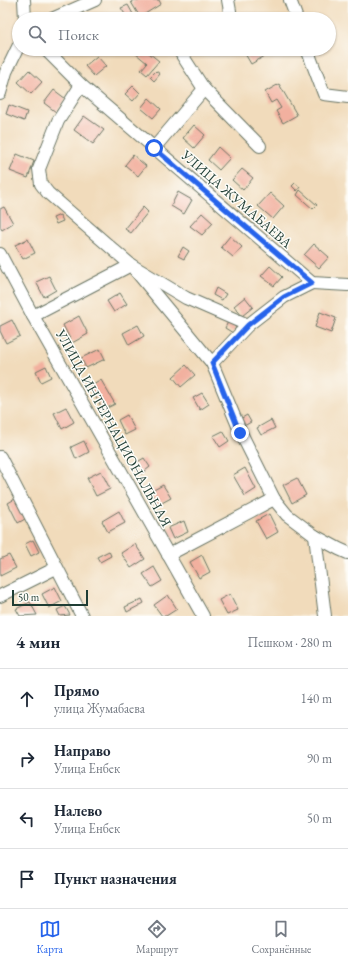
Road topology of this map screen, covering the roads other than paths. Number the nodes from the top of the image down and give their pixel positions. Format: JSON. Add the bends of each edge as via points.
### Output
{"nodes":[{"id":1,"x":24,"y":0,"type":"edge"},
{"id":2,"x":95,"y":0,"type":"edge"},
{"id":3,"x":228,"y":0,"type":"edge"},
{"id":4,"x":290,"y":0,"type":"edge"},
{"id":5,"x":25,"y":12,"type":"edge"},
{"id":6,"x":68,"y":12,"type":"edge"},
{"id":7,"x":230,"y":12,"type":"edge"},
{"id":8,"x":294,"y":12,"type":"edge"},
{"id":9,"x":12,"y":56,"type":"edge"},
{"id":10,"x":52,"y":56,"type":"edge"},
{"id":11,"x":183,"y":56,"type":"edge"},
{"id":12,"x":310,"y":56,"type":"edge"},
{"id":13,"x":3,"y":71,"type":"edge"},
{"id":14,"x":81,"y":86,"type":"junction"},
{"id":15,"x":204,"y":89,"type":"junction"},
{"id":16,"x":0,"y":93,"type":"edge"},
{"id":17,"x":348,"y":97,"type":"edge"},
{"id":18,"x":260,"y":146,"type":"dead end"},
{"id":19,"x":154,"y":148,"type":"junction"},
{"id":20,"x":0,"y":254,"type":"edge"},
{"id":21,"x":131,"y":265,"type":"junction"},
{"id":22,"x":312,"y":283,"type":"junction"},
{"id":23,"x":348,"y":285,"type":"edge"},
{"id":24,"x":33,"y":316,"type":"junction"},
{"id":25,"x":248,"y":325,"type":"junction"},
{"id":26,"x":212,"y":363,"type":"junction"},
{"id":27,"x":0,"y":457,"type":"edge"},
{"id":28,"x":274,"y":499,"type":"junction"},
{"id":29,"x":315,"y":536,"type":"junction"},
{"id":30,"x":348,"y":553,"type":"edge"},
{"id":31,"x":168,"y":556,"type":"junction"},
{"id":32,"x":56,"y":568,"type":"junction"},
{"id":33,"x":0,"y":596,"type":"edge"},
{"id":34,"x":82,"y":616,"type":"edge"},
{"id":35,"x":202,"y":616,"type":"edge"},
{"id":36,"x":325,"y":616,"type":"edge"}],
"edges":[{"from":1,"to":5,"type":"street"},
{"from":2,"to":6,"type":"street"},
{"from":3,"to":7,"type":"street"},
{"from":4,"to":8,"type":"street"},
{"from":9,"to":13,"type":"street"},
{"from":10,"to":14,"type":"street","name":"УЛИЦА ЖУМАБАЕВА"},
{"from":11,"to":15,"type":"street"},
{"from":12,"to":17,"type":"street","via":[[324,94]]},
{"from":13,"to":16,"type":"street"},
{"from":14,"to":19,"type":"street","name":"УЛИЦА ЖУМАБАЕВА"},
{"from":14,"to":21,"type":"street","via":[[58,121],[39,169],[41,184],[48,193]]},
{"from":15,"to":18,"type":"street"},
{"from":15,"to":19,"type":"street"},
{"from":19,"to":22,"type":"street","name":"УЛИЦА ЖУМАБАЕВА"},
{"from":20,"to":24,"type":"street","name":"УЛИЦА ИНТЕРНАЦИОНАЛЬНАЯ"},
{"from":21,"to":24,"type":"street"},
{"from":21,"to":25,"type":"street","via":[[186,298]]},
{"from":21,"to":26,"type":"street"},
{"from":22,"to":23,"type":"street"},
{"from":22,"to":25,"type":"street","via":[[284,297]]},
{"from":24,"to":31,"type":"street","name":"УЛИЦА ИНТЕРНАЦИОНАЛЬНАЯ"},
{"from":25,"to":26,"type":"street"},
{"from":26,"to":28,"type":"street","via":[[240,433]]},
{"from":27,"to":32,"type":"street"},
{"from":28,"to":29,"type":"street","via":[[287,515]]},
{"from":28,"to":31,"type":"street"},
{"from":29,"to":30,"type":"street"},
{"from":29,"to":36,"type":"street"},
{"from":31,"to":35,"type":"street","name":"УЛИЦА ИНТЕРНАЦИОНАЛЬНАЯ"},
{"from":32,"to":33,"type":"street"},
{"from":32,"to":34,"type":"street"}]}
